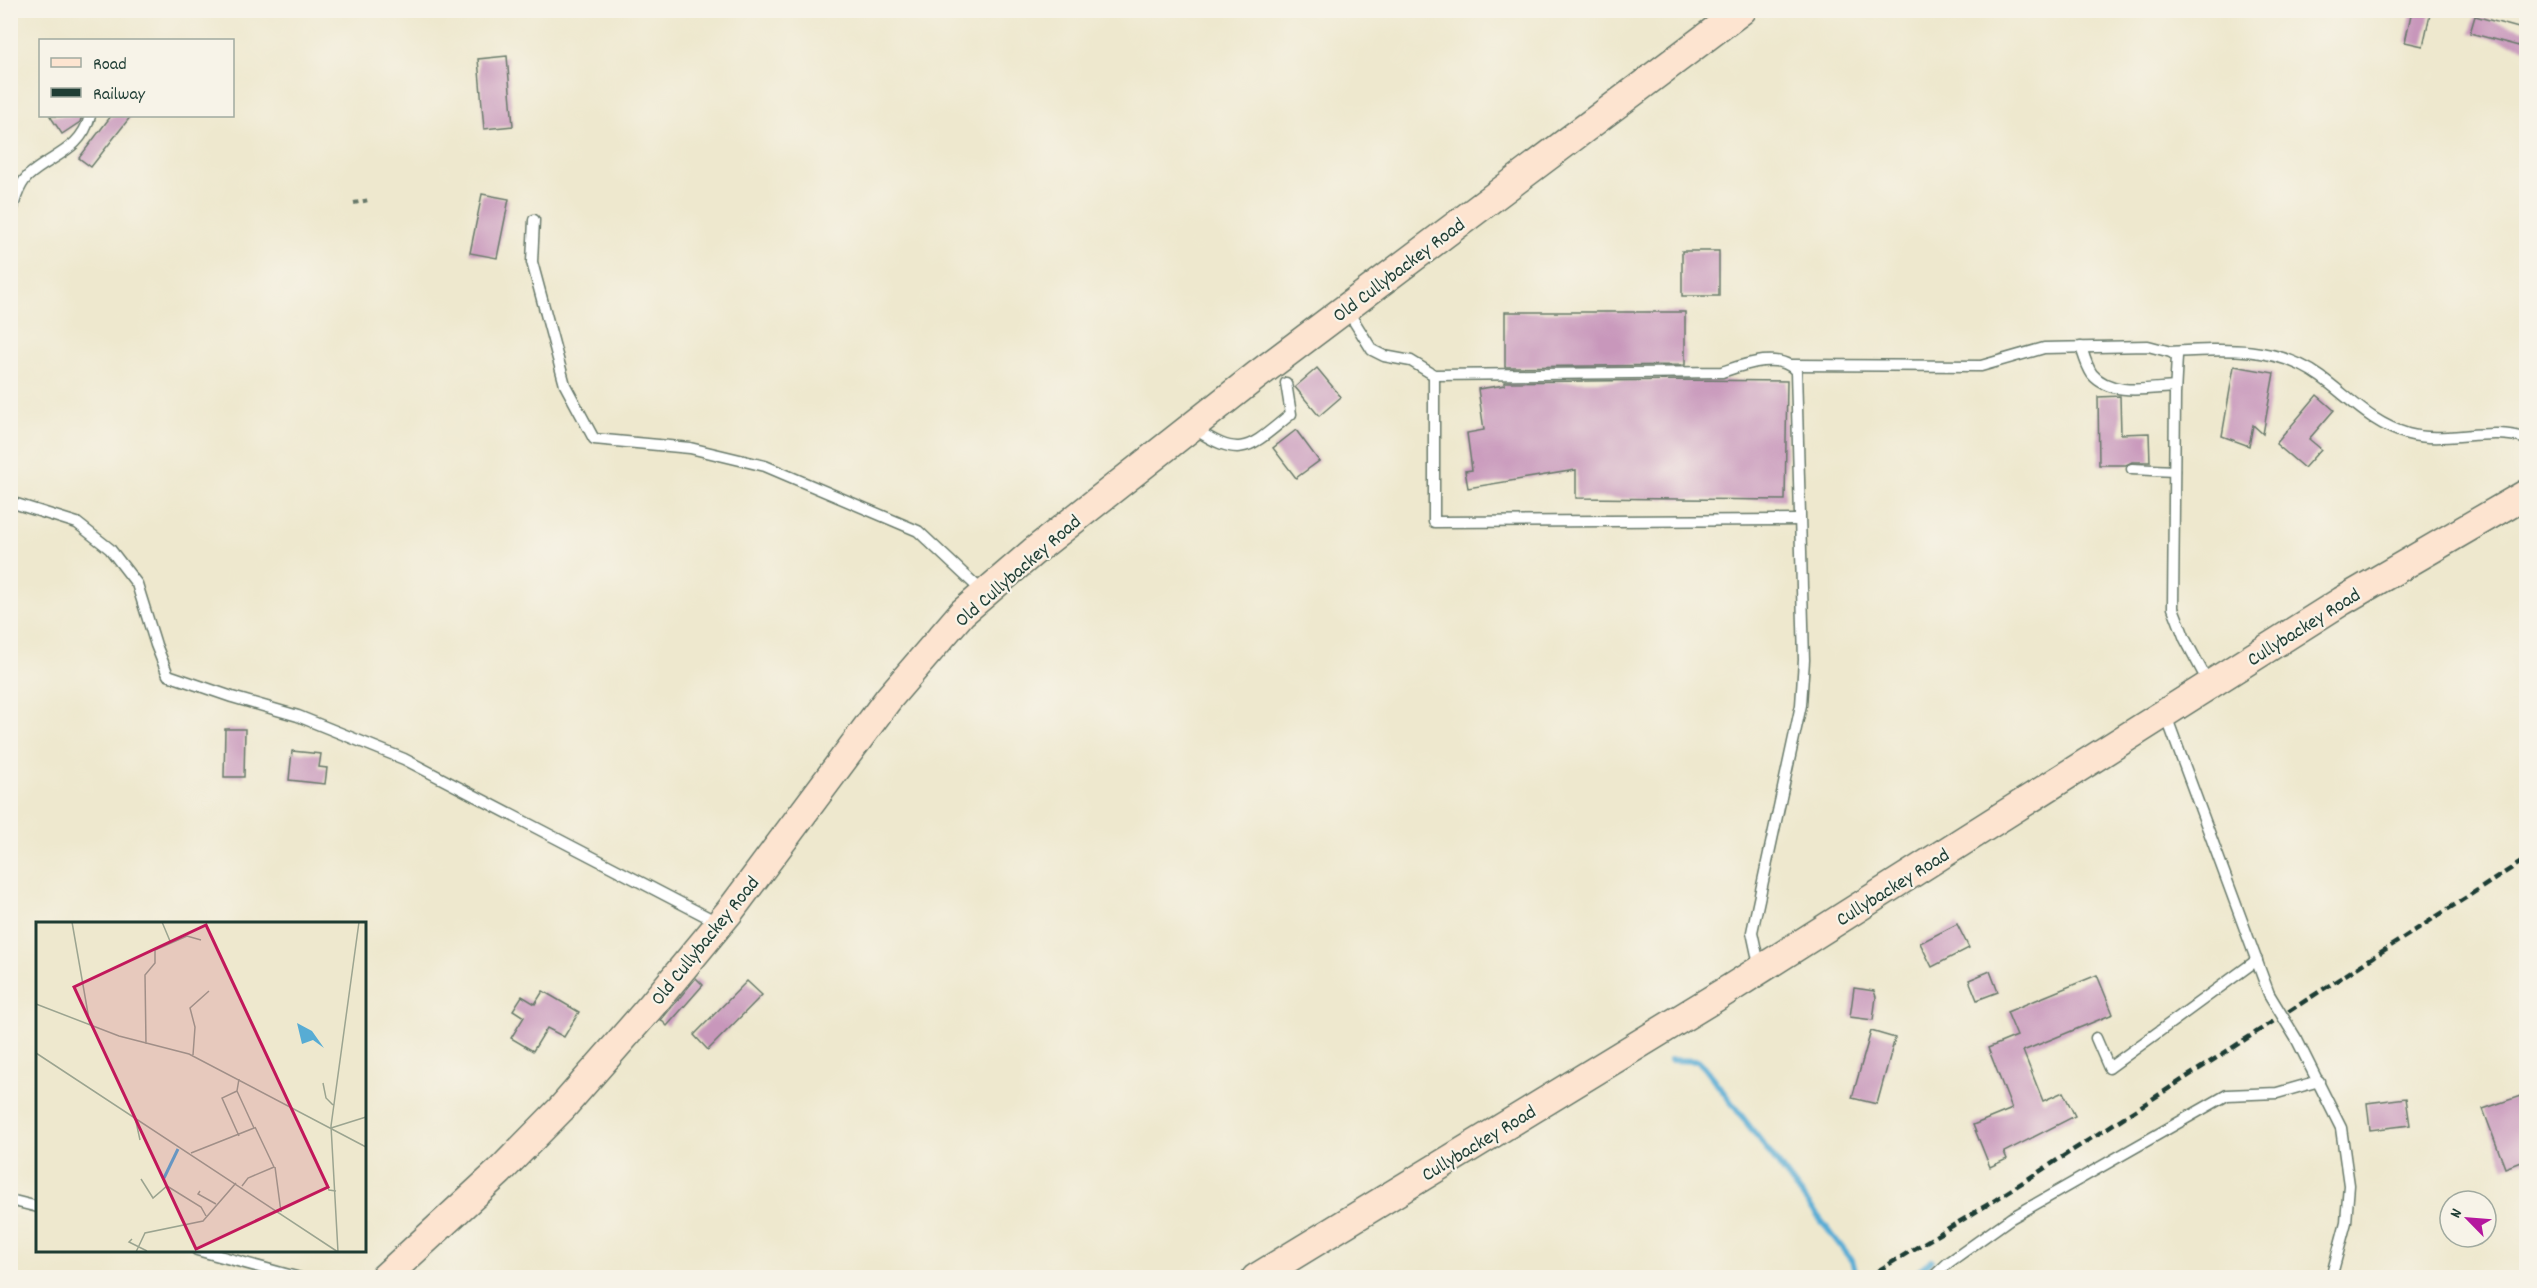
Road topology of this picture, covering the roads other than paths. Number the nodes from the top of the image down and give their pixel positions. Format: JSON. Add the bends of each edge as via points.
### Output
{"nodes":[{"id":1,"x":1742,"y":10,"type":"edge"},
{"id":2,"x":2491,"y":10,"type":"edge"},
{"id":3,"x":2526,"y":13,"type":"edge"},
{"id":4,"x":90,"y":117,"type":"edge"},
{"id":5,"x":10,"y":220,"type":"edge"},
{"id":6,"x":534,"y":220,"type":"dead end"},
{"id":7,"x":1346,"y":308,"type":"junction"},
{"id":8,"x":2080,"y":347,"type":"junction"},
{"id":9,"x":2171,"y":352,"type":"junction"},
{"id":10,"x":1791,"y":365,"type":"junction"},
{"id":11,"x":1434,"y":375,"type":"junction"},
{"id":12,"x":1286,"y":383,"type":"dead end"},
{"id":13,"x":2175,"y":387,"type":"junction"},
{"id":14,"x":1192,"y":426,"type":"junction"},
{"id":15,"x":2526,"y":439,"type":"edge"},
{"id":16,"x":2132,"y":469,"type":"dead end"},
{"id":17,"x":2174,"y":471,"type":"junction"},
{"id":18,"x":2526,"y":494,"type":"edge"},
{"id":19,"x":10,"y":502,"type":"edge"},
{"id":20,"x":1799,"y":520,"type":"junction"},
{"id":21,"x":984,"y":594,"type":"junction"},
{"id":22,"x":2209,"y":685,"type":"junction"},
{"id":23,"x":2165,"y":713,"type":"junction"},
{"id":24,"x":719,"y":924,"type":"junction"},
{"id":25,"x":2257,"y":960,"type":"junction"},
{"id":26,"x":1760,"y":969,"type":"junction"},
{"id":27,"x":2096,"y":1038,"type":"dead end"},
{"id":28,"x":2319,"y":1081,"type":"junction"},
{"id":29,"x":10,"y":1200,"type":"edge"},
{"id":30,"x":36,"y":1206,"type":"edge"},
{"id":31,"x":200,"y":1252,"type":"edge"},
{"id":32,"x":300,"y":1278,"type":"edge"},
{"id":33,"x":384,"y":1278,"type":"edge"},
{"id":34,"x":1256,"y":1278,"type":"edge"},
{"id":35,"x":1932,"y":1278,"type":"edge"},
{"id":36,"x":2331,"y":1278,"type":"edge"}],
"edges":[{"from":1,"to":7,"type":"street","name":"Old Cullybackey Road"},
{"from":2,"to":3,"type":"lane"},
{"from":4,"to":5,"type":"lane","via":[[87,129],[74,145],[27,177],[15,199]]},
{"from":6,"to":21,"type":"lane","via":[[532,262],[565,385],[594,439],[690,448],[765,466],[918,531]]},
{"from":7,"to":11,"type":"lane","via":[[1372,350],[1411,361]]},
{"from":7,"to":14,"type":"street","name":"Old Cullybackey Road"},
{"from":8,"to":9,"type":"lane","via":[[2148,346]]},
{"from":8,"to":10,"type":"lane","via":[[2044,348],[1981,366]]},
{"from":8,"to":13,"type":"lane","via":[[2091,372],[2102,383],[2115,388]]},
{"from":9,"to":13,"type":"lane","via":[[2177,356]]},
{"from":9,"to":15,"type":"lane","via":[[2253,351],[2300,364],[2363,412],[2410,435],[2508,435]]},
{"from":10,"to":11,"type":"lane","via":[[1753,362],[1722,372]]},
{"from":10,"to":20,"type":"lane","via":[[1796,371]]},
{"from":11,"to":20,"type":"lane","via":[[1434,522]]},
{"from":12,"to":14,"type":"lane","via":[[1291,414],[1256,442],[1239,448],[1222,445]]},
{"from":13,"to":17,"type":"lane"},
{"from":14,"to":21,"type":"street","name":"Old Cullybackey Road"},
{"from":16,"to":17,"type":"lane"},
{"from":17,"to":22,"type":"lane","via":[[2173,608],[2184,639]]},
{"from":18,"to":22,"type":"street","name":"Cullybackey Road","via":[[2342,601]]},
{"from":19,"to":24,"type":"lane","via":[[76,523],[110,549],[137,584],[168,675],[298,716],[404,759]]},
{"from":20,"to":26,"type":"lane","via":[[1801,705],[1752,933]]},
{"from":21,"to":24,"type":"street","name":"Old Cullybackey Road","via":[[962,613],[889,698]]},
{"from":22,"to":23,"type":"street","name":"Cullybackey Road"},
{"from":23,"to":25,"type":"lane"},
{"from":23,"to":26,"type":"street","name":"Cullybackey Road"},
{"from":24,"to":33,"type":"street","name":"Old Cullybackey Road","via":[[561,1109]]},
{"from":25,"to":27,"type":"lane","via":[[2109,1068]]},
{"from":25,"to":28,"type":"lane","bridge":true,"via":[[2269,994]]},
{"from":26,"to":34,"type":"street","name":"Cullybackey Road"},
{"from":28,"to":35,"type":"lane","via":[[2277,1093],[2227,1095],[2011,1218]]},
{"from":28,"to":36,"type":"lane","via":[[2341,1128],[2349,1185],[2346,1222]]},
{"from":29,"to":30,"type":"lane"},
{"from":31,"to":32,"type":"lane"}]}
